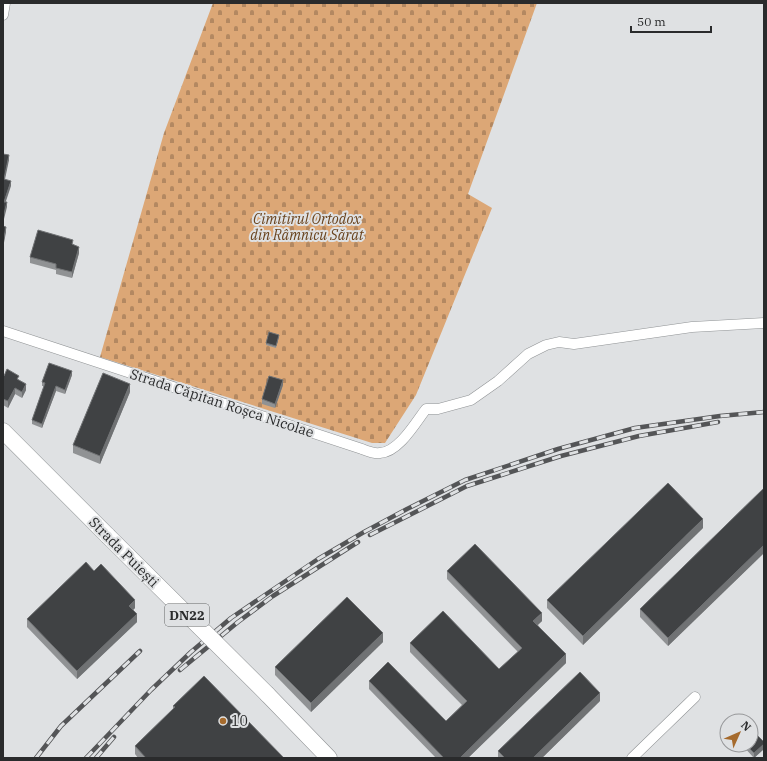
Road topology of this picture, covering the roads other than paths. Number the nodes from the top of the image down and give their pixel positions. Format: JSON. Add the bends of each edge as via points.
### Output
{"nodes":[{"id":1,"x":5,"y":3,"type":"edge"},
{"id":2,"x":3,"y":15,"type":"edge"},
{"id":3,"x":764,"y":323,"type":"edge"},
{"id":4,"x":3,"y":330,"type":"edge"},
{"id":5,"x":3,"y":431,"type":"edge"},
{"id":6,"x":695,"y":697,"type":"dead end"},
{"id":7,"x":329,"y":758,"type":"edge"},
{"id":8,"x":632,"y":758,"type":"edge"}],
"edges":[{"from":1,"to":2,"type":"street"},
{"from":3,"to":4,"type":"street","name":"Strada Căpitan Roșca Nicolae","via":[[692,327],[574,344],[559,342],[546,345],[528,354],[498,381],[471,400],[426,409],[394,448],[380,453]]},
{"from":5,"to":7,"type":"main road","name":"Strada Puiești","number":"DN22","bridge":true},
{"from":6,"to":8,"type":"street"}]}
